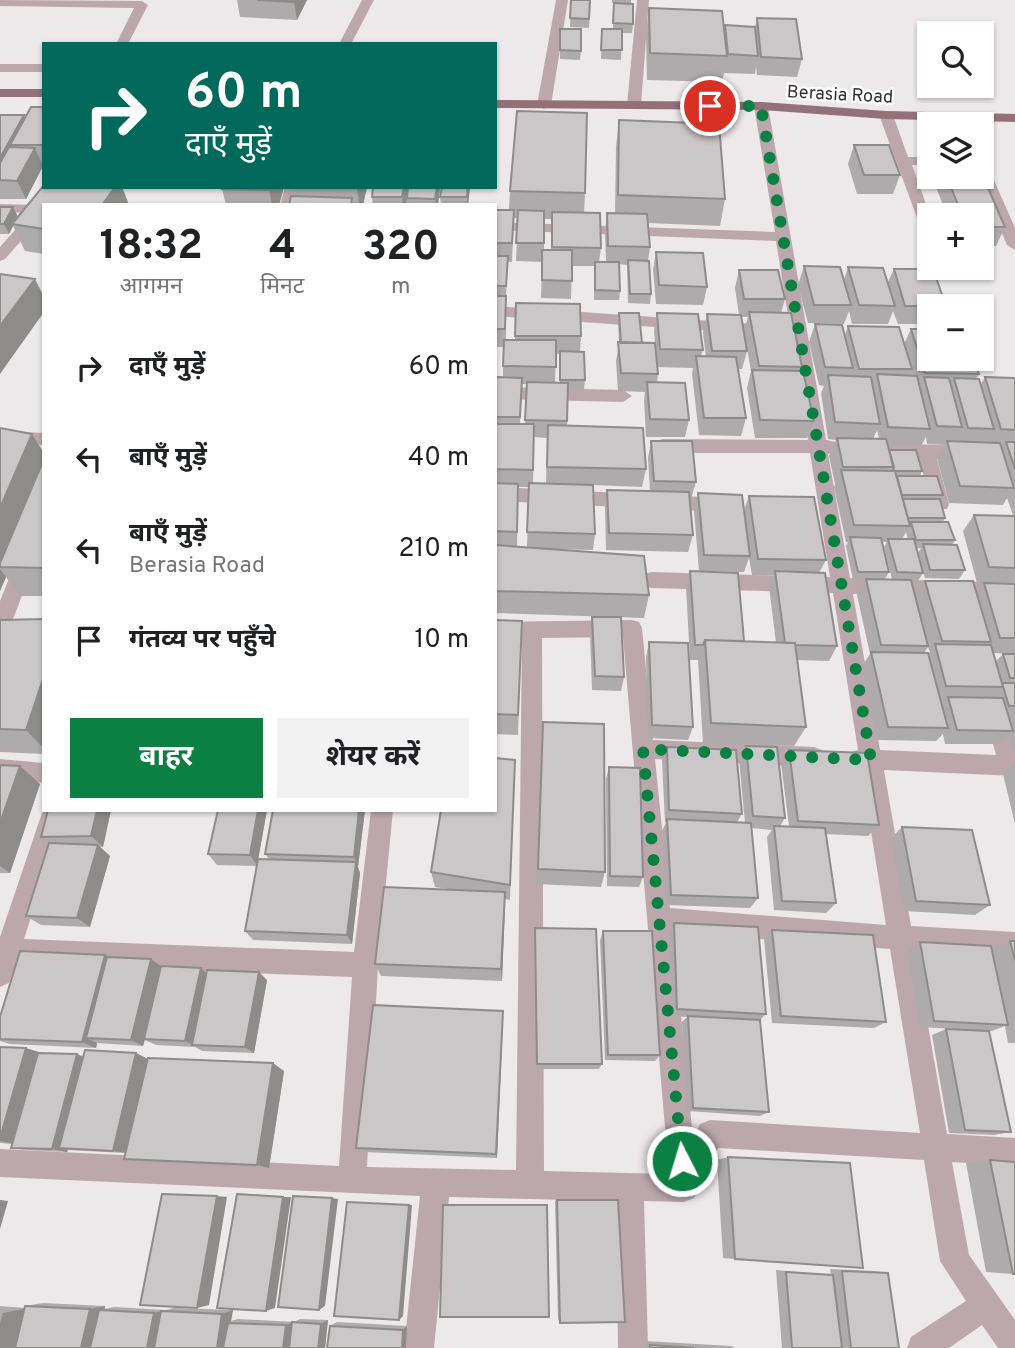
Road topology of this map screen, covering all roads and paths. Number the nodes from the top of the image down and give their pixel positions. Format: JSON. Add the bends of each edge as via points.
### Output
{"nodes":[{"id":1,"x":368,"y":0,"type":"edge"},
{"id":2,"x":562,"y":0,"type":"edge"},
{"id":3,"x":643,"y":0,"type":"edge"},
{"id":4,"x":0,"y":2,"type":"edge"},
{"id":5,"x":82,"y":2,"type":"edge"},
{"id":6,"x":123,"y":42,"type":"edge"},
{"id":7,"x":346,"y":42,"type":"edge"},
{"id":8,"x":0,"y":68,"type":"edge"},
{"id":9,"x":42,"y":68,"type":"edge"},
{"id":10,"x":0,"y":93,"type":"edge"},
{"id":11,"x":42,"y":93,"type":"edge"},
{"id":12,"x":497,"y":104,"type":"edge"},
{"id":13,"x":544,"y":105,"type":"junction"},
{"id":14,"x":634,"y":105,"type":"junction"},
{"id":15,"x":761,"y":106,"type":"junction"},
{"id":16,"x":886,"y":115,"type":"junction"},
{"id":17,"x":917,"y":117,"type":"edge"},
{"id":18,"x":1015,"y":118,"type":"edge"},
{"id":19,"x":994,"y":119,"type":"edge"},
{"id":20,"x":903,"y":161,"type":"junction"},
{"id":21,"x":917,"y":161,"type":"edge"},
{"id":22,"x":991,"y":189,"type":"edge"},
{"id":23,"x":919,"y":203,"type":"edge"},
{"id":24,"x":42,"y":204,"type":"edge"},
{"id":25,"x":42,"y":207,"type":"edge"},
{"id":26,"x":0,"y":208,"type":"edge"},
{"id":27,"x":497,"y":226,"type":"edge"},
{"id":28,"x":783,"y":237,"type":"junction"},
{"id":29,"x":1015,"y":245,"type":"edge"},
{"id":30,"x":0,"y":256,"type":"edge"},
{"id":31,"x":497,"y":312,"type":"edge"},
{"id":32,"x":805,"y":333,"type":"junction"},
{"id":33,"x":497,"y":393,"type":"edge"},
{"id":34,"x":623,"y":396,"type":"dead end"},
{"id":35,"x":0,"y":437,"type":"edge"},
{"id":36,"x":42,"y":439,"type":"edge"},
{"id":37,"x":650,"y":446,"type":"edge"},
{"id":38,"x":818,"y":447,"type":"junction"},
{"id":39,"x":845,"y":448,"type":"edge"},
{"id":40,"x":872,"y":449,"type":"edge"},
{"id":41,"x":926,"y":452,"type":"junction"},
{"id":42,"x":1015,"y":455,"type":"edge"},
{"id":43,"x":497,"y":494,"type":"edge"},
{"id":44,"x":748,"y":506,"type":"edge"},
{"id":45,"x":42,"y":518,"type":"edge"},
{"id":46,"x":946,"y":526,"type":"edge"},
{"id":47,"x":956,"y":564,"type":"edge"},
{"id":48,"x":650,"y":580,"type":"edge"},
{"id":49,"x":841,"y":585,"type":"junction"},
{"id":50,"x":963,"y":588,"type":"junction"},
{"id":51,"x":1015,"y":591,"type":"edge"},
{"id":52,"x":970,"y":614,"type":"edge"},
{"id":53,"x":0,"y":627,"type":"edge"},
{"id":54,"x":532,"y":630,"type":"junction"},
{"id":55,"x":497,"y":631,"type":"edge"},
{"id":56,"x":0,"y":637,"type":"edge"},
{"id":57,"x":22,"y":637,"type":"edge"},
{"id":58,"x":990,"y":690,"type":"edge"},
{"id":59,"x":643,"y":749,"type":"junction"},
{"id":60,"x":871,"y":760,"type":"junction"},
{"id":61,"x":1013,"y":766,"type":"edge"},
{"id":62,"x":0,"y":769,"type":"edge"},
{"id":63,"x":42,"y":773,"type":"edge"},
{"id":64,"x":53,"y":812,"type":"edge"},
{"id":65,"x":382,"y":812,"type":"edge"},
{"id":66,"x":659,"y":919,"type":"junction"},
{"id":67,"x":901,"y":938,"type":"junction"},
{"id":68,"x":1015,"y":944,"type":"edge"},
{"id":69,"x":4,"y":963,"type":"edge"},
{"id":70,"x":365,"y":965,"type":"junction"},
{"id":71,"x":936,"y":1147,"type":"junction"},
{"id":72,"x":1015,"y":1153,"type":"edge"},
{"id":73,"x":0,"y":1163,"type":"edge"},
{"id":74,"x":352,"y":1181,"type":"junction"},
{"id":75,"x":436,"y":1182,"type":"junction"},
{"id":76,"x":530,"y":1185,"type":"junction"},
{"id":77,"x":631,"y":1187,"type":"junction"},
{"id":78,"x":684,"y":1188,"type":"junction"},
{"id":79,"x":986,"y":1305,"type":"junction"},
{"id":80,"x":1015,"y":1346,"type":"edge"},
{"id":81,"x":419,"y":1348,"type":"edge"},
{"id":82,"x":633,"y":1348,"type":"edge"},
{"id":83,"x":922,"y":1348,"type":"edge"}],
"edges":[{"from":1,"to":7,"type":"street"},
{"from":2,"to":13,"type":"street"},
{"from":3,"to":14,"type":"street"},
{"from":4,"to":5,"type":"street"},
{"from":5,"to":6,"type":"street","via":[[142,5]]},
{"from":8,"to":9,"type":"street"},
{"from":10,"to":11,"type":"main road"},
{"from":12,"to":13,"type":"main road","name":"Berasia Road"},
{"from":13,"to":14,"type":"main road","name":"Berasia Road"},
{"from":14,"to":15,"type":"main road","name":"Berasia Road"},
{"from":15,"to":16,"type":"main road","name":"Berasia Road"},
{"from":15,"to":28,"type":"street"},
{"from":16,"to":17,"type":"main road","name":"Berasia Road"},
{"from":16,"to":20,"type":"street"},
{"from":18,"to":19,"type":"main road","name":"Berasia Road"},
{"from":20,"to":21,"type":"street"},
{"from":20,"to":23,"type":"street"},
{"from":22,"to":29,"type":"street"},
{"from":24,"to":26,"type":"street"},
{"from":25,"to":30,"type":"street"},
{"from":27,"to":28,"type":"street"},
{"from":28,"to":32,"type":"street"},
{"from":31,"to":32,"type":"street"},
{"from":32,"to":38,"type":"street"},
{"from":33,"to":34,"type":"street"},
{"from":35,"to":36,"type":"street"},
{"from":37,"to":38,"type":"street"},
{"from":38,"to":39,"type":"street"},
{"from":38,"to":49,"type":"street","via":[[822,510]]},
{"from":40,"to":41,"type":"street"},
{"from":41,"to":42,"type":"street"},
{"from":41,"to":46,"type":"street"},
{"from":43,"to":44,"type":"street"},
{"from":45,"to":53,"type":"street"},
{"from":47,"to":50,"type":"street"},
{"from":48,"to":49,"type":"street"},
{"from":49,"to":50,"type":"street"},
{"from":49,"to":60,"type":"street"},
{"from":50,"to":51,"type":"street"},
{"from":50,"to":52,"type":"street"},
{"from":54,"to":55,"type":"street"},
{"from":54,"to":59,"type":"street","via":[[632,628]]},
{"from":54,"to":76,"type":"street"},
{"from":56,"to":57,"type":"street"},
{"from":58,"to":61,"type":"street"},
{"from":59,"to":60,"type":"street"},
{"from":59,"to":66,"type":"street"},
{"from":60,"to":61,"type":"street"},
{"from":60,"to":67,"type":"street"},
{"from":62,"to":63,"type":"street"},
{"from":64,"to":69,"type":"street"},
{"from":65,"to":70,"type":"street"},
{"from":66,"to":67,"type":"street"},
{"from":66,"to":78,"type":"street"},
{"from":67,"to":68,"type":"street"},
{"from":67,"to":71,"type":"street"},
{"from":69,"to":70,"type":"street"},
{"from":70,"to":74,"type":"street"},
{"from":71,"to":72,"type":"street"},
{"from":71,"to":78,"type":"street","via":[[710,1134]]},
{"from":71,"to":79,"type":"street","via":[[955,1261]]},
{"from":73,"to":74,"type":"street"},
{"from":74,"to":75,"type":"street"},
{"from":75,"to":76,"type":"street"},
{"from":75,"to":81,"type":"street"},
{"from":76,"to":77,"type":"street"},
{"from":77,"to":78,"type":"street"},
{"from":77,"to":82,"type":"street"},
{"from":79,"to":80,"type":"street"},
{"from":79,"to":83,"type":"street"}]}
